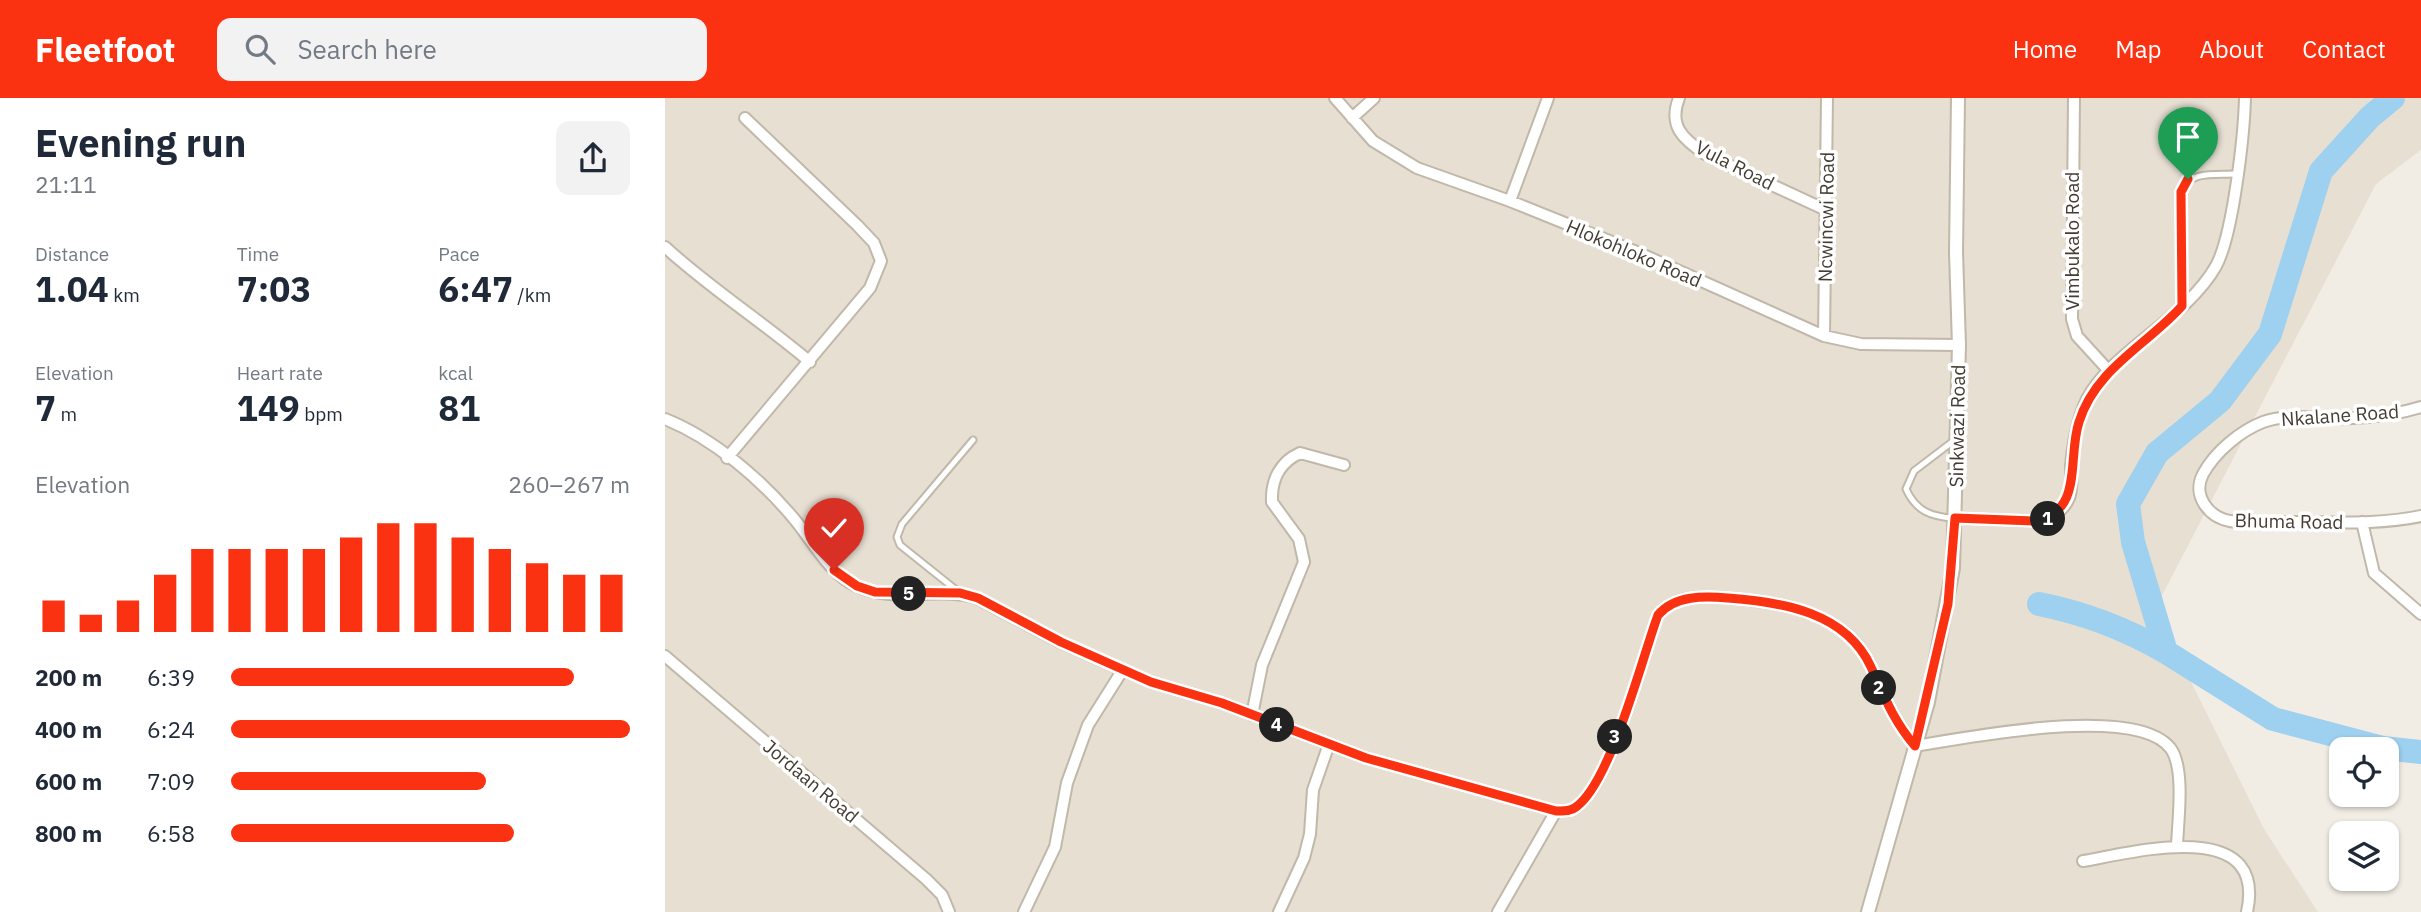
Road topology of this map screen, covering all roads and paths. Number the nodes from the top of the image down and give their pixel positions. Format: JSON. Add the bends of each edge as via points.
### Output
{"nodes":[{"id":1,"x":1335,"y":98,"type":"edge"},
{"id":2,"x":1374,"y":98,"type":"edge"},
{"id":3,"x":1548,"y":98,"type":"edge"},
{"id":4,"x":1679,"y":98,"type":"edge"},
{"id":5,"x":1827,"y":98,"type":"edge"},
{"id":6,"x":1958,"y":98,"type":"edge"},
{"id":7,"x":2074,"y":98,"type":"edge"},
{"id":8,"x":2245,"y":98,"type":"edge"},
{"id":9,"x":745,"y":118,"type":"dead end"},
{"id":10,"x":1352,"y":118,"type":"junction"},
{"id":11,"x":2236,"y":174,"type":"junction"},
{"id":12,"x":1510,"y":201,"type":"junction"},
{"id":13,"x":1826,"y":209,"type":"junction"},
{"id":14,"x":665,"y":247,"type":"edge"},
{"id":15,"x":2182,"y":306,"type":"junction"},
{"id":16,"x":1824,"y":336,"type":"junction"},
{"id":17,"x":1959,"y":345,"type":"junction"},
{"id":18,"x":810,"y":362,"type":"junction"},
{"id":19,"x":2109,"y":372,"type":"junction"},
{"id":20,"x":2421,"y":407,"type":"edge"},
{"id":21,"x":665,"y":419,"type":"edge"},
{"id":22,"x":1956,"y":439,"type":"junction"},
{"id":23,"x":973,"y":440,"type":"dead end"},
{"id":24,"x":727,"y":458,"type":"junction"},
{"id":25,"x":1344,"y":465,"type":"dead end"},
{"id":26,"x":2217,"y":516,"type":"joint"},
{"id":27,"x":2421,"y":516,"type":"edge"},
{"id":28,"x":1955,"y":518,"type":"junction"},
{"id":29,"x":2362,"y":522,"type":"junction"},
{"id":30,"x":960,"y":593,"type":"junction"},
{"id":31,"x":2421,"y":614,"type":"edge"},
{"id":32,"x":665,"y":656,"type":"edge"},
{"id":33,"x":1122,"y":671,"type":"junction"},
{"id":34,"x":1252,"y":715,"type":"junction"},
{"id":35,"x":1329,"y":744,"type":"junction"},
{"id":36,"x":1915,"y":746,"type":"junction"},
{"id":37,"x":1556,"y":811,"type":"junction"},
{"id":38,"x":2177,"y":845,"type":"junction"},
{"id":39,"x":2083,"y":861,"type":"dead end"},
{"id":40,"x":949,"y":912,"type":"edge"},
{"id":41,"x":1024,"y":912,"type":"edge"},
{"id":42,"x":1279,"y":912,"type":"edge"},
{"id":43,"x":1499,"y":912,"type":"edge"},
{"id":44,"x":1868,"y":912,"type":"edge"},
{"id":45,"x":2247,"y":912,"type":"edge"}],
"edges":[{"from":1,"to":10,"type":"street","name":"Hlokohloko Road"},
{"from":2,"to":10,"type":"street"},
{"from":3,"to":12,"type":"street"},
{"from":4,"to":13,"type":"street","name":"Vula Road","via":[[1674,118],[1690,143]]},
{"from":5,"to":13,"type":"street","name":"Ncwincwi Road"},
{"from":6,"to":17,"type":"street","name":"Sinkwazi Road"},
{"from":7,"to":19,"type":"street","name":"Vimbukalo Road","via":[[2071,319],[2077,336]]},
{"from":8,"to":11,"type":"street"},
{"from":9,"to":18,"type":"street","via":[[880,252],[870,288]]},
{"from":10,"to":12,"type":"street","name":"Hlokohloko Road","via":[[1395,157]]},
{"from":11,"to":15,"type":"street","via":[[2217,265]]},
{"from":11,"to":15,"type":"lane","via":[[2197,176],[2188,179],[2181,192]]},
{"from":12,"to":16,"type":"street","name":"Hlokohloko Road"},
{"from":13,"to":16,"type":"street","name":"Ncwincwi Road"},
{"from":14,"to":18,"type":"street","via":[[716,292]]},
{"from":15,"to":19,"type":"street"},
{"from":16,"to":17,"type":"street","name":"Hlokohloko Road","via":[[1861,344]]},
{"from":17,"to":22,"type":"street","name":"Sinkwazi Road"},
{"from":18,"to":24,"type":"street"},
{"from":19,"to":28,"type":"street","via":[[2082,411],[2074,440],[2069,498],[2055,515],[2036,521]]},
{"from":20,"to":26,"type":"street","name":"Nkalane Road","via":[[2353,418],[2281,418],[2249,429],[2211,463],[2200,483],[2201,500]]},
{"from":21,"to":24,"type":"street","via":[[685,427]]},
{"from":22,"to":28,"type":"street","name":"Sinkwazi Road"},
{"from":22,"to":28,"type":"lane","via":[[1914,471],[1906,489],[1918,508],[1930,515]]},
{"from":23,"to":30,"type":"lane","via":[[902,524],[897,537],[900,545]]},
{"from":24,"to":30,"type":"street","via":[[794,519],[834,570],[857,586],[896,594]]},
{"from":25,"to":34,"type":"street","via":[[1300,453],[1283,464],[1275,478],[1272,502],[1299,539],[1304,562],[1262,665]]},
{"from":26,"to":29,"type":"street","name":"Bhuma Road","via":[[2229,521]]},
{"from":27,"to":29,"type":"street","name":"Bhuma Road"},
{"from":28,"to":36,"type":"street","name":"Sinkwazi Road","via":[[1948,604]]},
{"from":29,"to":31,"type":"street","name":"Bhuma Road","via":[[2374,573]]},
{"from":30,"to":33,"type":"street"},
{"from":32,"to":40,"type":"street","name":"Jordaan Road","via":[[926,879],[942,895]]},
{"from":33,"to":34,"type":"street"},
{"from":33,"to":41,"type":"street","via":[[1088,724],[1067,783],[1055,847]]},
{"from":34,"to":35,"type":"street"},
{"from":35,"to":37,"type":"street","via":[[1422,776]]},
{"from":35,"to":42,"type":"street","via":[[1313,790],[1304,858]]},
{"from":36,"to":37,"type":"street","via":[[1895,721],[1863,654],[1833,622],[1758,600],[1685,599],[1658,615],[1617,732],[1591,790],[1571,811]]},
{"from":36,"to":38,"type":"street","via":[[2021,728],[2120,729],[2150,735],[2164,742],[2176,757]]},
{"from":36,"to":44,"type":"street","name":"Sinkwazi Road"},
{"from":37,"to":43,"type":"street"},
{"from":38,"to":39,"type":"street"},
{"from":38,"to":45,"type":"street","via":[[2219,851],[2233,860],[2248,887]]}]}
